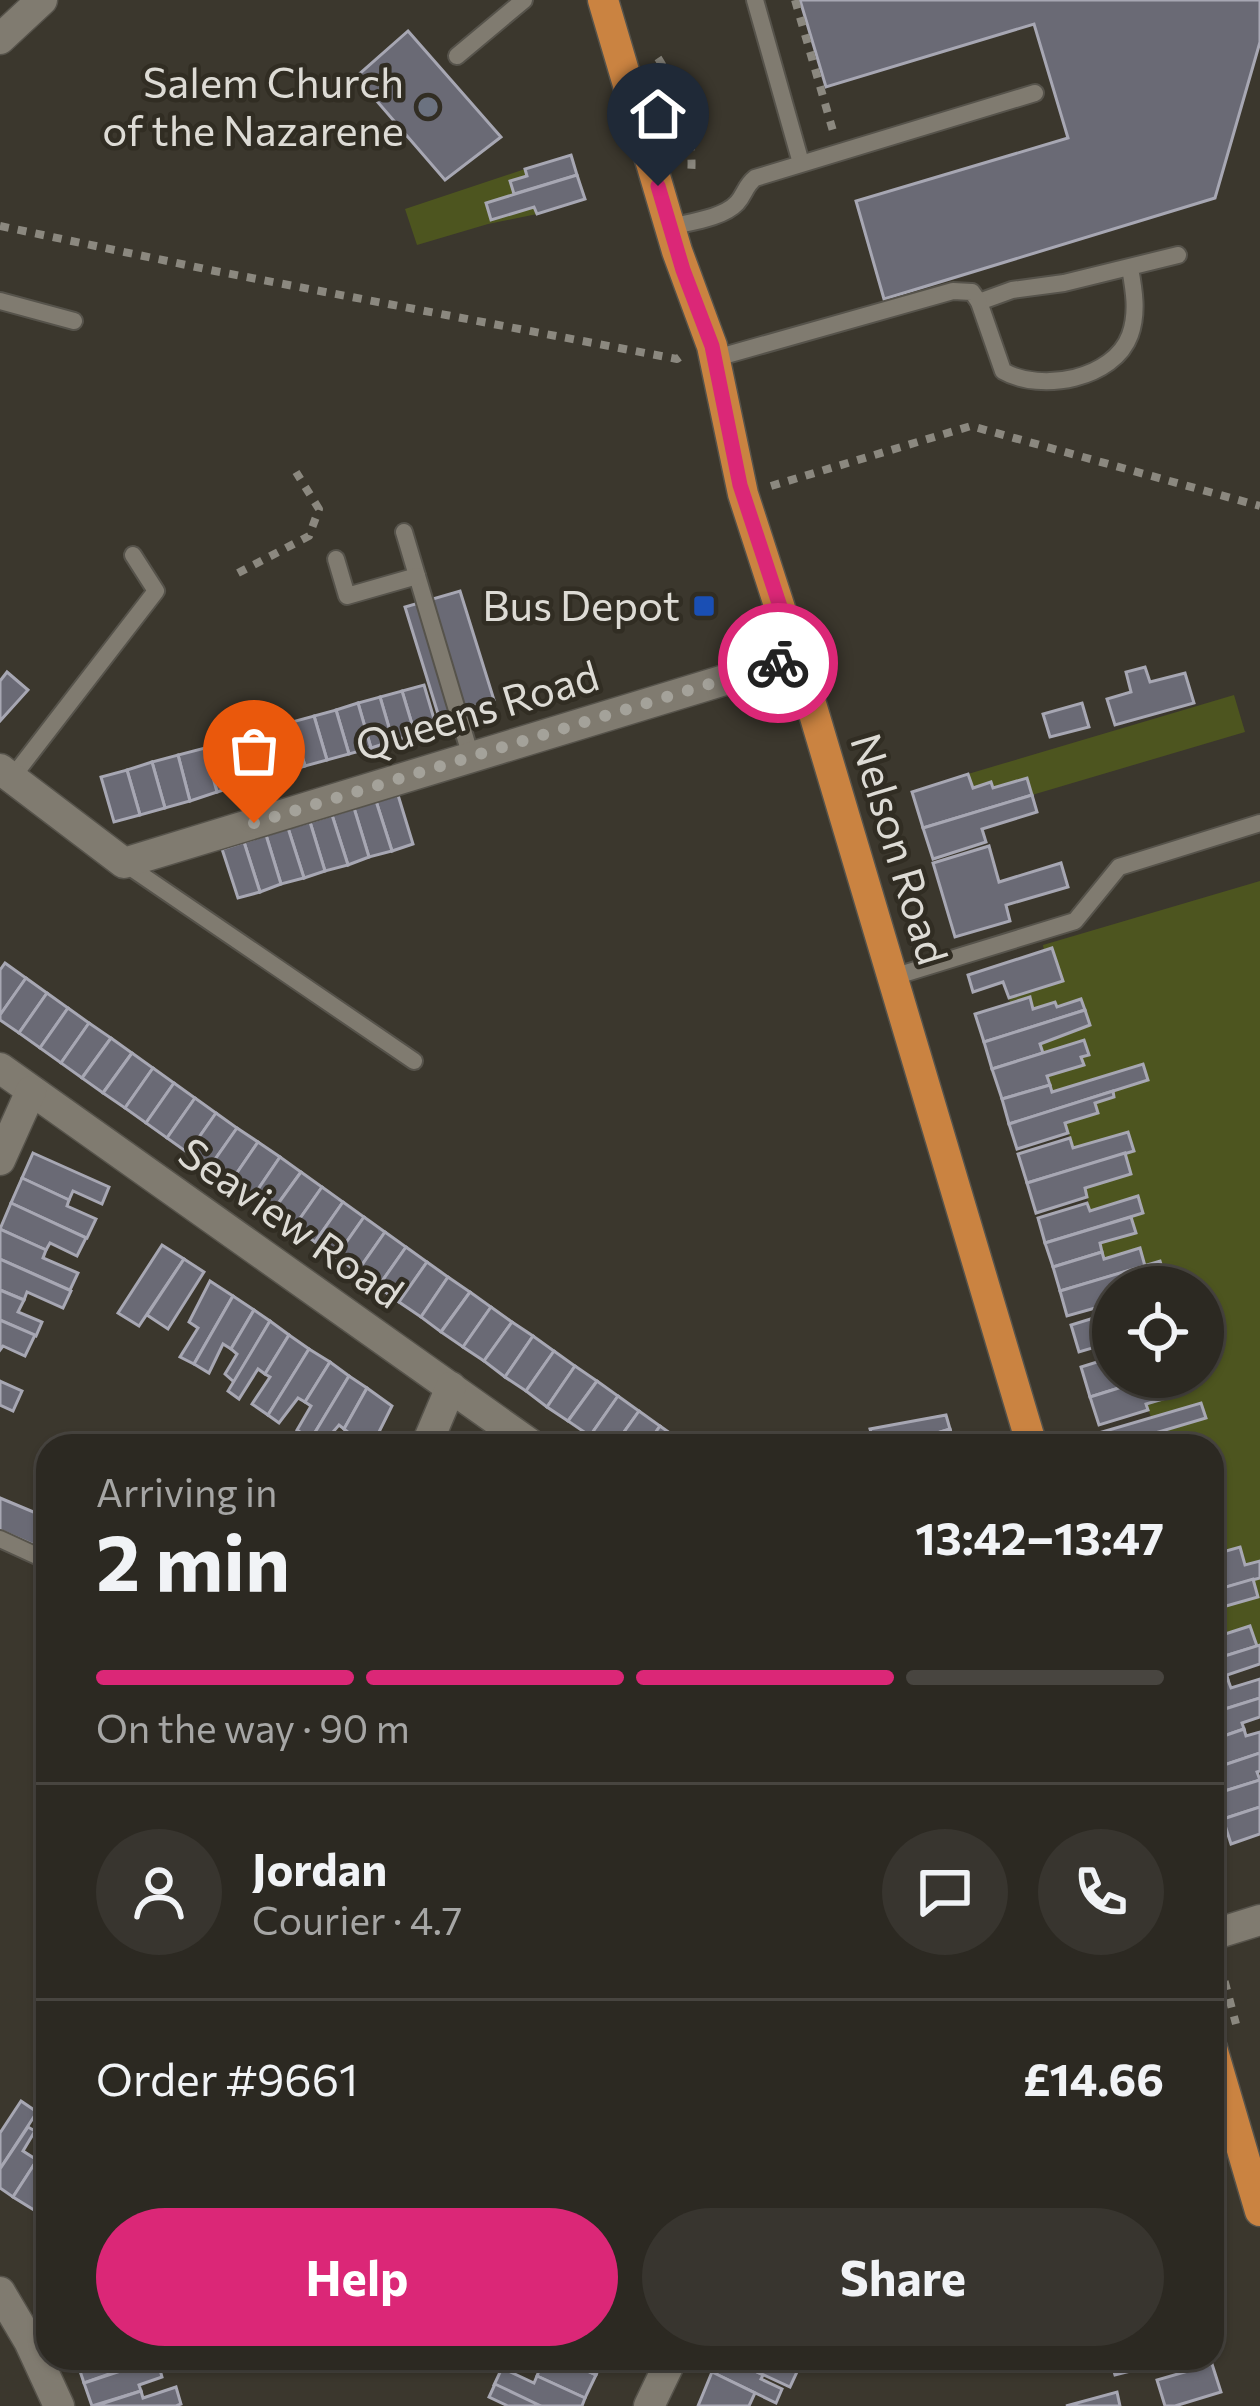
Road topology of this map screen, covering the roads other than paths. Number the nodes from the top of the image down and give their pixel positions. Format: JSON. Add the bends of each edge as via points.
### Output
{"nodes":[{"id":1,"x":42,"y":0,"type":"edge"},
{"id":2,"x":524,"y":0,"type":"edge"},
{"id":3,"x":603,"y":0,"type":"edge"},
{"id":4,"x":755,"y":0,"type":"edge"},
{"id":5,"x":0,"y":39,"type":"edge"},
{"id":6,"x":457,"y":56,"type":"dead end"},
{"id":7,"x":1035,"y":93,"type":"dead end"},
{"id":8,"x":801,"y":163,"type":"junction"},
{"id":9,"x":670,"y":227,"type":"junction"},
{"id":10,"x":1178,"y":255,"type":"dead end"},
{"id":11,"x":1130,"y":268,"type":"junction"},
{"id":12,"x":0,"y":301,"type":"edge"},
{"id":13,"x":979,"y":302,"type":"junction"},
{"id":14,"x":74,"y":321,"type":"dead end"},
{"id":15,"x":714,"y":352,"type":"junction"},
{"id":16,"x":404,"y":532,"type":"dead end"},
{"id":17,"x":134,"y":555,"type":"dead end"},
{"id":18,"x":335,"y":560,"type":"dead end"},
{"id":19,"x":417,"y":576,"type":"junction"},
{"id":20,"x":797,"y":658,"type":"junction"},
{"id":21,"x":471,"y":757,"type":"junction"},
{"id":22,"x":5,"y":774,"type":"edge"},
{"id":23,"x":1260,"y":823,"type":"edge"},
{"id":24,"x":124,"y":862,"type":"junction"},
{"id":25,"x":893,"y":976,"type":"junction"},
{"id":26,"x":414,"y":1061,"type":"dead end"},
{"id":27,"x":0,"y":1069,"type":"edge"},
{"id":28,"x":31,"y":1091,"type":"junction"},
{"id":29,"x":0,"y":1160,"type":"edge"},
{"id":30,"x":451,"y":1387,"type":"junction"},
{"id":31,"x":431,"y":1434,"type":"edge"},
{"id":32,"x":516,"y":1434,"type":"edge"},
{"id":33,"x":1028,"y":1434,"type":"edge"},
{"id":34,"x":0,"y":1539,"type":"edge"},
{"id":35,"x":36,"y":1556,"type":"edge"},
{"id":36,"x":1260,"y":1920,"type":"edge"},
{"id":37,"x":1224,"y":1931,"type":"edge"},
{"id":38,"x":1224,"y":2089,"type":"edge"},
{"id":39,"x":1260,"y":2211,"type":"edge"},
{"id":40,"x":0,"y":2292,"type":"edge"},
{"id":41,"x":36,"y":2331,"type":"edge"},
{"id":42,"x":49,"y":2370,"type":"edge"},
{"id":43,"x":666,"y":2370,"type":"edge"},
{"id":44,"x":59,"y":2406,"type":"edge"},
{"id":45,"x":649,"y":2406,"type":"edge"}],
"edges":[{"from":1,"to":5,"type":"street"},
{"from":2,"to":6,"type":"lane"},
{"from":3,"to":9,"type":"main road","name":"Nelson Road"},
{"from":4,"to":8,"type":"lane"},
{"from":7,"to":8,"type":"lane"},
{"from":8,"to":9,"type":"lane","via":[[754,178],[725,211]]},
{"from":9,"to":15,"type":"main road","name":"Nelson Road"},
{"from":10,"to":11,"type":"lane"},
{"from":11,"to":13,"type":"lane"},
{"from":11,"to":13,"type":"lane","via":[[1135,310],[1127,342],[1108,363],[1069,378],[1003,371]]},
{"from":12,"to":14,"type":"lane"},
{"from":13,"to":15,"type":"lane","via":[[972,292],[953,291]]},
{"from":15,"to":20,"type":"main road","name":"Nelson Road","via":[[743,494]]},
{"from":16,"to":19,"type":"lane"},
{"from":17,"to":22,"type":"lane","via":[[156,591]]},
{"from":18,"to":19,"type":"lane","via":[[347,596]]},
{"from":19,"to":21,"type":"lane"},
{"from":20,"to":21,"type":"street","name":"Queens Road"},
{"from":20,"to":25,"type":"main road","name":"Nelson Road"},
{"from":21,"to":24,"type":"street","name":"Queens Road"},
{"from":22,"to":24,"type":"street"},
{"from":23,"to":25,"type":"lane","via":[[1119,867],[1075,921]]},
{"from":24,"to":26,"type":"lane"},
{"from":25,"to":33,"type":"main road","name":"Nelson Road"},
{"from":27,"to":28,"type":"street","name":"Seaview Road"},
{"from":28,"to":29,"type":"street"},
{"from":28,"to":30,"type":"street","name":"Seaview Road"},
{"from":30,"to":31,"type":"street"},
{"from":30,"to":32,"type":"street","name":"Seaview Road"},
{"from":34,"to":35,"type":"lane"},
{"from":36,"to":37,"type":"street"},
{"from":38,"to":39,"type":"main road"},
{"from":40,"to":41,"type":"street"},
{"from":42,"to":44,"type":"street"},
{"from":43,"to":45,"type":"street"}]}
